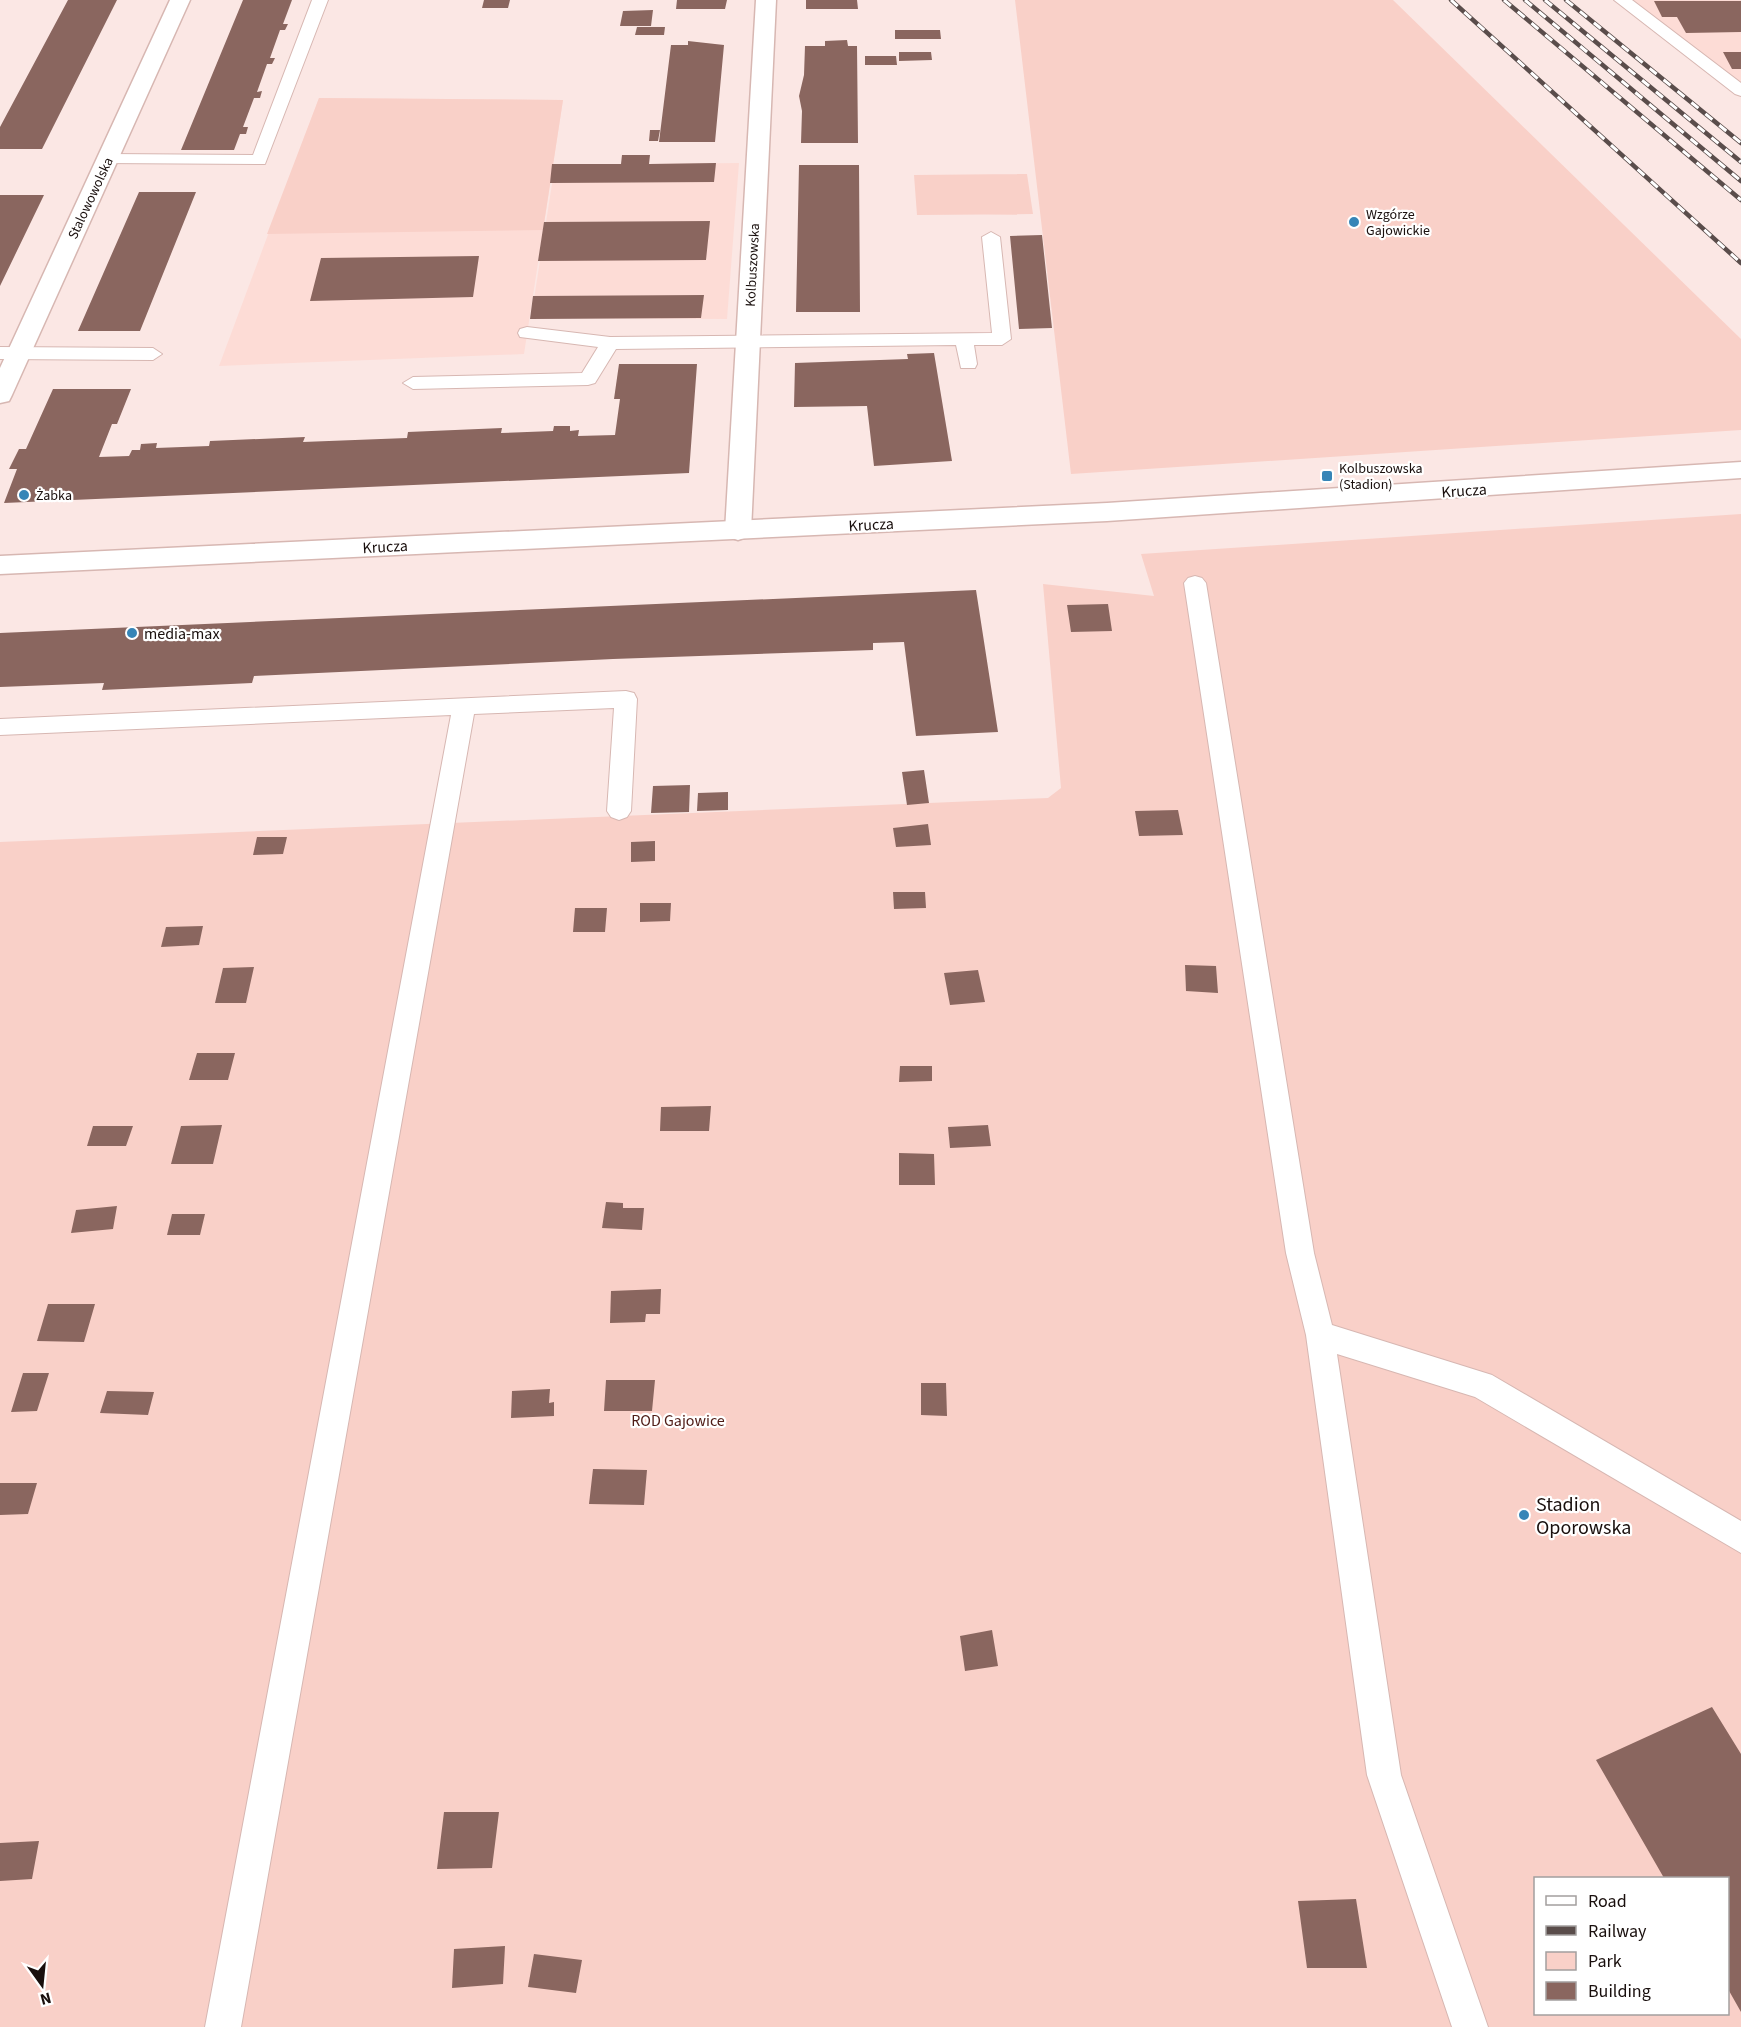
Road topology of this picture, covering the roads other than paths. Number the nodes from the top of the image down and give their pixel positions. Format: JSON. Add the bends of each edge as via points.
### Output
{"nodes":[{"id":1,"x":180,"y":0,"type":"edge"},
{"id":2,"x":320,"y":0,"type":"edge"},
{"id":3,"x":766,"y":0,"type":"edge"},
{"id":4,"x":1622,"y":0,"type":"edge"},
{"id":5,"x":1741,"y":91,"type":"edge"},
{"id":6,"x":108,"y":159,"type":"junction"},
{"id":7,"x":991,"y":237,"type":"dead end"},
{"id":8,"x":527,"y":333,"type":"dead end"},
{"id":9,"x":964,"y":339,"type":"junction"},
{"id":10,"x":610,"y":343,"type":"junction"},
{"id":11,"x":748,"y":344,"type":"junction"},
{"id":12,"x":10,"y":353,"type":"edge"},
{"id":13,"x":153,"y":354,"type":"dead end"},
{"id":14,"x":968,"y":364,"type":"dead end"},
{"id":15,"x":413,"y":384,"type":"dead end"},
{"id":16,"x":0,"y":395,"type":"edge"},
{"id":17,"x":1741,"y":470,"type":"edge"},
{"id":18,"x":738,"y":531,"type":"junction"},
{"id":19,"x":0,"y":565,"type":"edge"},
{"id":20,"x":1195,"y":583,"type":"dead end"},
{"id":21,"x":464,"y":706,"type":"junction"},
{"id":22,"x":0,"y":727,"type":"edge"},
{"id":23,"x":619,"y":811,"type":"dead end"},
{"id":24,"x":1320,"y":1335,"type":"junction"},
{"id":25,"x":1741,"y":1538,"type":"edge"},
{"id":26,"x":223,"y":2027,"type":"edge"},
{"id":27,"x":1470,"y":2027,"type":"edge"}],
"edges":[{"from":1,"to":6,"type":"street","name":"Stalowowolska"},
{"from":2,"to":6,"type":"lane","via":[[259,160]]},
{"from":3,"to":11,"type":"street","name":"Kolbuszowska"},
{"from":4,"to":5,"type":"lane"},
{"from":6,"to":12,"type":"street","name":"Stalowowolska"},
{"from":7,"to":9,"type":"lane","via":[[1002,339]]},
{"from":8,"to":10,"type":"lane"},
{"from":9,"to":11,"type":"lane"},
{"from":9,"to":14,"type":"lane"},
{"from":10,"to":11,"type":"lane"},
{"from":10,"to":15,"type":"lane","via":[[588,379]]},
{"from":11,"to":18,"type":"street","name":"Kolbuszowska"},
{"from":12,"to":13,"type":"lane"},
{"from":12,"to":16,"type":"street","name":"Stalowowolska"},
{"from":17,"to":18,"type":"street","name":"Krucza","via":[[1343,498]]},
{"from":18,"to":19,"type":"street","name":"Krucza"},
{"from":20,"to":24,"type":"lane","via":[[1300,1252]]},
{"from":21,"to":22,"type":"lane"},
{"from":21,"to":23,"type":"lane","via":[[626,699]]},
{"from":21,"to":26,"type":"lane"},
{"from":24,"to":25,"type":"lane","via":[[1482,1385]]},
{"from":24,"to":27,"type":"lane","via":[[1383,1776]]}]}
